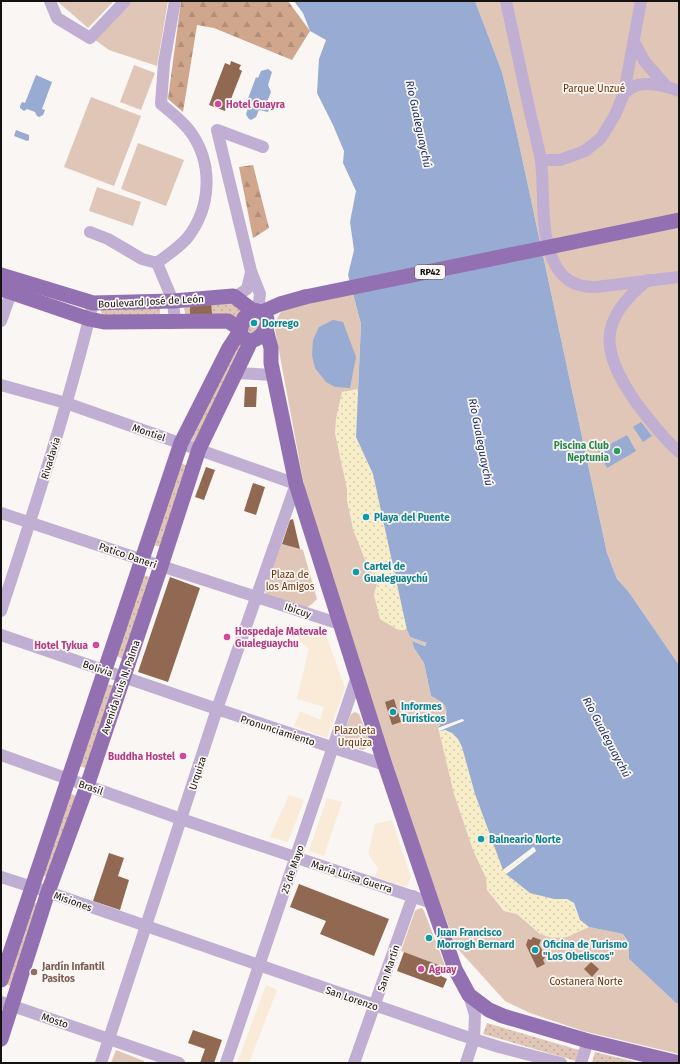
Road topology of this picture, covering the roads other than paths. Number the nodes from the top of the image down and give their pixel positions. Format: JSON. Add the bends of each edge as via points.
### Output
{"nodes":[{"id":1,"x":50,"y":1,"type":"edge"},
{"id":2,"x":125,"y":1,"type":"edge"},
{"id":3,"x":175,"y":1,"type":"edge"},
{"id":4,"x":506,"y":1,"type":"edge"},
{"id":5,"x":641,"y":1,"type":"edge"},
{"id":6,"x":634,"y":42,"type":"junction"},
{"id":7,"x":667,"y":86,"type":"junction"},
{"id":8,"x":679,"y":91,"type":"edge"},
{"id":9,"x":624,"y":93,"type":"junction"},
{"id":10,"x":264,"y":147,"type":"dead end"},
{"id":11,"x":541,"y":160,"type":"junction"},
{"id":12,"x":679,"y":220,"type":"edge"},
{"id":13,"x":90,"y":232,"type":"dead end"},
{"id":14,"x":158,"y":262,"type":"junction"},
{"id":15,"x":251,"y":271,"type":"junction"},
{"id":16,"x":1,"y":275,"type":"edge"},
{"id":17,"x":679,"y":277,"type":"edge"},
{"id":18,"x":649,"y":280,"type":"junction"},
{"id":19,"x":615,"y":284,"type":"junction"},
{"id":20,"x":9,"y":287,"type":"edge"},
{"id":21,"x":235,"y":297,"type":"junction"},
{"id":22,"x":629,"y":297,"type":"junction"},
{"id":23,"x":173,"y":301,"type":"junction"},
{"id":24,"x":93,"y":304,"type":"junction"},
{"id":25,"x":257,"y":311,"type":"junction"},
{"id":26,"x":89,"y":319,"type":"junction"},
{"id":27,"x":1,"y":322,"type":"edge"},
{"id":28,"x":175,"y":322,"type":"junction"},
{"id":29,"x":266,"y":329,"type":"junction"},
{"id":30,"x":246,"y":335,"type":"junction"},
{"id":31,"x":272,"y":369,"type":"junction"},
{"id":32,"x":235,"y":373,"type":"junction"},
{"id":33,"x":1,"y":385,"type":"edge"},
{"id":34,"x":66,"y":403,"type":"junction"},
{"id":35,"x":181,"y":444,"type":"junction"},
{"id":36,"x":198,"y":449,"type":"junction"},
{"id":37,"x":679,"y":452,"type":"edge"},
{"id":38,"x":296,"y":484,"type":"junction"},
{"id":39,"x":1,"y":513,"type":"edge"},
{"id":40,"x":30,"y":522,"type":"junction"},
{"id":41,"x":142,"y":560,"type":"junction"},
{"id":42,"x":161,"y":566,"type":"junction"},
{"id":43,"x":256,"y":596,"type":"junction"},
{"id":44,"x":1,"y":611,"type":"edge"},
{"id":45,"x":340,"y":624,"type":"junction"},
{"id":46,"x":1,"y":635,"type":"edge"},
{"id":47,"x":105,"y":671,"type":"junction"},
{"id":48,"x":357,"y":676,"type":"junction"},
{"id":49,"x":123,"y":677,"type":"junction"},
{"id":50,"x":217,"y":709,"type":"junction"},
{"id":51,"x":333,"y":748,"type":"junction"},
{"id":52,"x":1,"y":756,"type":"edge"},
{"id":53,"x":385,"y":764,"type":"junction"},
{"id":54,"x":68,"y":779,"type":"junction"},
{"id":55,"x":87,"y":786,"type":"junction"},
{"id":56,"x":181,"y":819,"type":"junction"},
{"id":57,"x":296,"y":857,"type":"junction"},
{"id":58,"x":1,"y":877,"type":"edge"},
{"id":59,"x":32,"y":887,"type":"junction"},
{"id":60,"x":48,"y":892,"type":"junction"},
{"id":61,"x":413,"y":896,"type":"junction"},
{"id":62,"x":432,"y":903,"type":"junction"},
{"id":63,"x":145,"y":926,"type":"junction"},
{"id":64,"x":258,"y":965,"type":"junction"},
{"id":65,"x":1,"y":980,"type":"edge"},
{"id":66,"x":469,"y":995,"type":"junction"},
{"id":67,"x":7,"y":1004,"type":"edge"},
{"id":68,"x":375,"y":1005,"type":"junction"},
{"id":69,"x":1,"y":1038,"type":"edge"},
{"id":70,"x":109,"y":1039,"type":"junction"},
{"id":71,"x":474,"y":1039,"type":"junction"},
{"id":72,"x":588,"y":1041,"type":"junction"},
{"id":73,"x":101,"y":1063,"type":"edge"},
{"id":74,"x":179,"y":1063,"type":"edge"},
{"id":75,"x":226,"y":1063,"type":"edge"},
{"id":76,"x":354,"y":1063,"type":"edge"},
{"id":77,"x":466,"y":1063,"type":"edge"},
{"id":78,"x":561,"y":1063,"type":"edge"},
{"id":79,"x":581,"y":1063,"type":"edge"},
{"id":80,"x":679,"y":1063,"type":"edge"}],
"edges":[{"from":1,"to":2,"type":"street","via":[[56,18],[90,38]]},
{"from":3,"to":14,"type":"street","via":[[164,63],[161,104],[192,134],[203,156],[207,176],[206,195],[197,222],[187,238]]},
{"from":4,"to":11,"type":"street"},
{"from":5,"to":6,"type":"street"},
{"from":6,"to":7,"type":"street","via":[[645,62]]},
{"from":6,"to":9,"type":"street"},
{"from":7,"to":8,"type":"street"},
{"from":7,"to":9,"type":"street","via":[[637,85]]},
{"from":9,"to":11,"type":"street","via":[[615,115],[600,138],[585,151],[560,160]]},
{"from":10,"to":15,"type":"street","via":[[217,130]]},
{"from":11,"to":19,"type":"street","via":[[546,239],[555,265],[564,277],[579,286]]},
{"from":12,"to":25,"type":"main road","number":"RP42","bridge":true,"via":[[305,297]]},
{"from":13,"to":14,"type":"street","via":[[108,239],[142,259]]},
{"from":14,"to":23,"type":"street"},
{"from":15,"to":21,"type":"street","via":[[247,289]]},
{"from":15,"to":25,"type":"street","via":[[260,294]]},
{"from":16,"to":20,"type":"main road","name":"Boulevard José de León"},
{"from":17,"to":18,"type":"street"},
{"from":18,"to":19,"type":"street"},
{"from":18,"to":22,"type":"street"},
{"from":19,"to":22,"type":"street","via":[[626,289]]},
{"from":20,"to":24,"type":"main road","name":"Boulevard José de León"},
{"from":20,"to":26,"type":"main road","name":"Boulevard José de León"},
{"from":20,"to":27,"type":"street"},
{"from":21,"to":23,"type":"main road","name":"Boulevard José de León"},
{"from":21,"to":25,"type":"main road"},
{"from":22,"to":37,"type":"street","via":[[614,318],[610,332],[612,360],[642,410]]},
{"from":23,"to":24,"type":"main road","name":"Boulevard José de León"},
{"from":23,"to":28,"type":"street"},
{"from":24,"to":26,"type":"street","name":"Rivadavia"},
{"from":25,"to":29,"type":"main road","via":[[266,318]]},
{"from":25,"to":30,"type":"main road","via":[[244,318]]},
{"from":26,"to":28,"type":"main road","name":"Boulevard José de León","via":[[104,322]]},
{"from":26,"to":34,"type":"street","name":"Rivadavia"},
{"from":28,"to":30,"type":"main road","name":"Boulevard José de León","via":[[228,321]]},
{"from":29,"to":30,"type":"main road","via":[[262,336]]},
{"from":29,"to":31,"type":"main road","via":[[271,348]]},
{"from":30,"to":31,"type":"main road"},
{"from":30,"to":32,"type":"main road","name":"Avenida Luis N. Palma"},
{"from":30,"to":35,"type":"main road","name":"Avenida Luis N. Palma","via":[[229,348]]},
{"from":31,"to":32,"type":"street"},
{"from":31,"to":38,"type":"main road"},
{"from":32,"to":36,"type":"main road","name":"Avenida Luis N. Palma"},
{"from":33,"to":34,"type":"street","name":"Montiel"},
{"from":34,"to":35,"type":"street","name":"Montiel"},
{"from":34,"to":40,"type":"street","name":"Rivadavia"},
{"from":35,"to":36,"type":"street","name":"Montiel"},
{"from":35,"to":41,"type":"main road","name":"Avenida Luis N. Palma"},
{"from":36,"to":38,"type":"street","name":"Montiel"},
{"from":36,"to":42,"type":"main road","name":"Avenida Luis N. Palma"},
{"from":38,"to":43,"type":"street","name":"Urquiza"},
{"from":38,"to":45,"type":"main road"},
{"from":39,"to":40,"type":"street","name":"Patico Daneri"},
{"from":40,"to":41,"type":"street","name":"Patico Daneri"},
{"from":40,"to":44,"type":"street","name":"Rivadavia"},
{"from":41,"to":42,"type":"street","name":"Patico Daneri"},
{"from":41,"to":47,"type":"main road","name":"Avenida Luis N. Palma"},
{"from":42,"to":43,"type":"street","name":"Patico Daneri"},
{"from":42,"to":49,"type":"main road","name":"Avenida Luis N. Palma"},
{"from":43,"to":45,"type":"street","name":"Ibicuy"},
{"from":43,"to":50,"type":"street","name":"Urquiza"},
{"from":45,"to":48,"type":"main road"},
{"from":46,"to":47,"type":"street","name":"Bolivia"},
{"from":47,"to":49,"type":"street","name":"Bolivia"},
{"from":47,"to":54,"type":"main road","name":"Avenida Luis N. Palma"},
{"from":48,"to":51,"type":"street","name":"25 de Mayo"},
{"from":48,"to":53,"type":"main road"},
{"from":49,"to":50,"type":"street","name":"Bolivia"},
{"from":49,"to":55,"type":"main road","name":"Avenida Luis N. Palma"},
{"from":50,"to":51,"type":"street","name":"Pronunciamiento"},
{"from":50,"to":56,"type":"street","name":"Urquiza"},
{"from":51,"to":53,"type":"street","name":"Pronunciamiento"},
{"from":51,"to":57,"type":"street","name":"25 de Mayo"},
{"from":52,"to":54,"type":"street","name":"Brasil"},
{"from":53,"to":62,"type":"main road"},
{"from":54,"to":55,"type":"street","name":"Brasil"},
{"from":54,"to":59,"type":"main road","name":"Avenida Luis N. Palma"},
{"from":55,"to":56,"type":"street","name":"Brasil"},
{"from":55,"to":60,"type":"main road","name":"Avenida Luis N. Palma"},
{"from":56,"to":57,"type":"street","name":"María Luisa Guerra"},
{"from":56,"to":63,"type":"street","name":"Urquiza"},
{"from":57,"to":61,"type":"street","name":"María Luisa Guerra"},
{"from":57,"to":64,"type":"street","name":"25 de Mayo"},
{"from":58,"to":59,"type":"street","name":"Misiones"},
{"from":59,"to":60,"type":"street","name":"Misiones"},
{"from":59,"to":65,"type":"main road","name":"Avenida Luis N. Palma"},
{"from":60,"to":63,"type":"street","name":"Misiones"},
{"from":60,"to":67,"type":"main road","name":"Avenida Luis N. Palma"},
{"from":61,"to":62,"type":"street","name":"María Luisa Guerra"},
{"from":61,"to":68,"type":"street","name":"San Martín"},
{"from":62,"to":66,"type":"main road","via":[[455,969]]},
{"from":63,"to":64,"type":"street","name":"San Lorenzo"},
{"from":63,"to":70,"type":"street","name":"Urquiza"},
{"from":64,"to":68,"type":"street","name":"San Lorenzo"},
{"from":64,"to":75,"type":"street","name":"25 de Mayo"},
{"from":66,"to":71,"type":"street","via":[[475,1015]]},
{"from":66,"to":72,"type":"main road","via":[[489,1010],[503,1016]]},
{"from":67,"to":69,"type":"main road","name":"Avenida Luis N. Palma"},
{"from":67,"to":70,"type":"street","name":"Mosto"},
{"from":68,"to":71,"type":"street","name":"San Lorenzo"},
{"from":68,"to":76,"type":"street","name":"San Martín"},
{"from":70,"to":73,"type":"street","name":"Urquiza"},
{"from":70,"to":74,"type":"street","name":"Mosto"},
{"from":71,"to":77,"type":"street"},
{"from":71,"to":78,"type":"street","name":"San Lorenzo"},
{"from":72,"to":79,"type":"street"},
{"from":72,"to":80,"type":"main road"}]}
